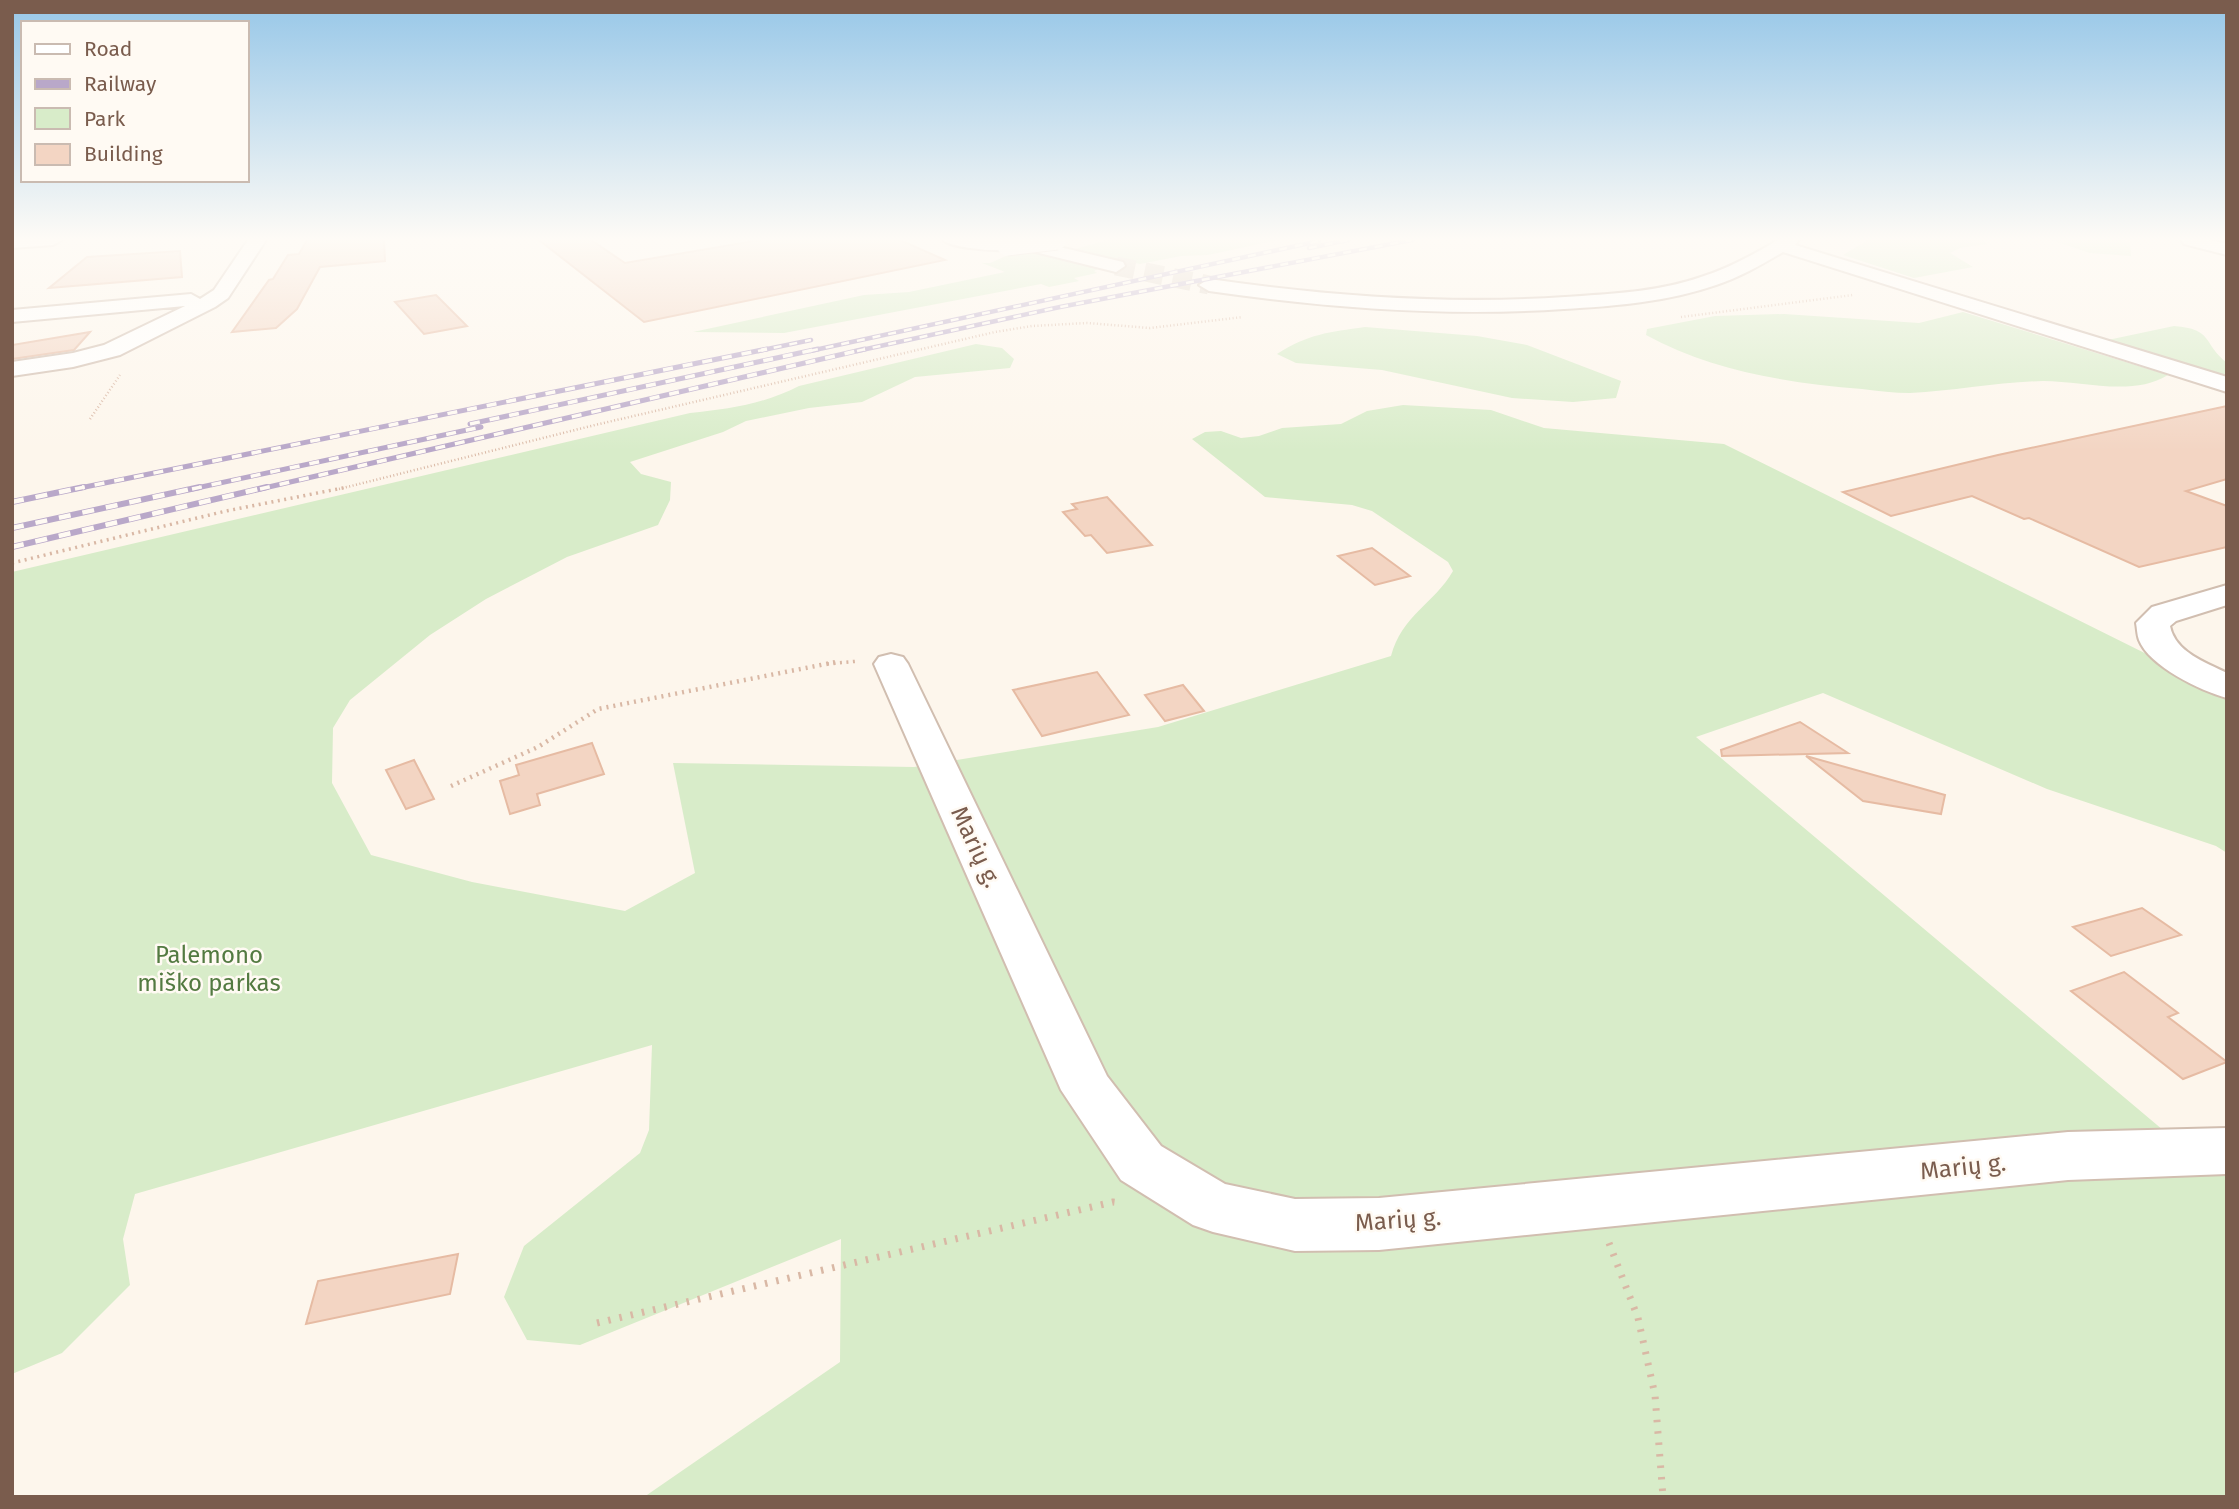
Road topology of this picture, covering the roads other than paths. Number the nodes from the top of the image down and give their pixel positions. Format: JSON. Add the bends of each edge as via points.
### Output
{"nodes":[{"id":1,"x":87,"y":310,"type":"edge"},
{"id":2,"x":193,"y":310,"type":"edge"},
{"id":3,"x":1991,"y":310,"type":"edge"},
{"id":4,"x":12,"y":316,"type":"edge"},
{"id":5,"x":12,"y":369,"type":"edge"},
{"id":6,"x":2227,"y":385,"type":"edge"},
{"id":7,"x":2227,"y":595,"type":"edge"},
{"id":8,"x":891,"y":664,"type":"road end"},
{"id":9,"x":2227,"y":687,"type":"edge"},
{"id":10,"x":2227,"y":1151,"type":"edge"}],
"edges":[{"from":1,"to":4,"type":"street"},
{"from":2,"to":5,"type":"street","via":[[112,350]]},
{"from":3,"to":6,"type":"street"},
{"from":7,"to":9,"type":"street","via":[[2164,614],[2153,623],[2156,640],[2181,664]]},
{"from":8,"to":10,"type":"street","name":"Marių g.","via":[[1087,1090],[1141,1163],[1213,1207],[1295,1225],[1380,1224],[2068,1156]]}]}
